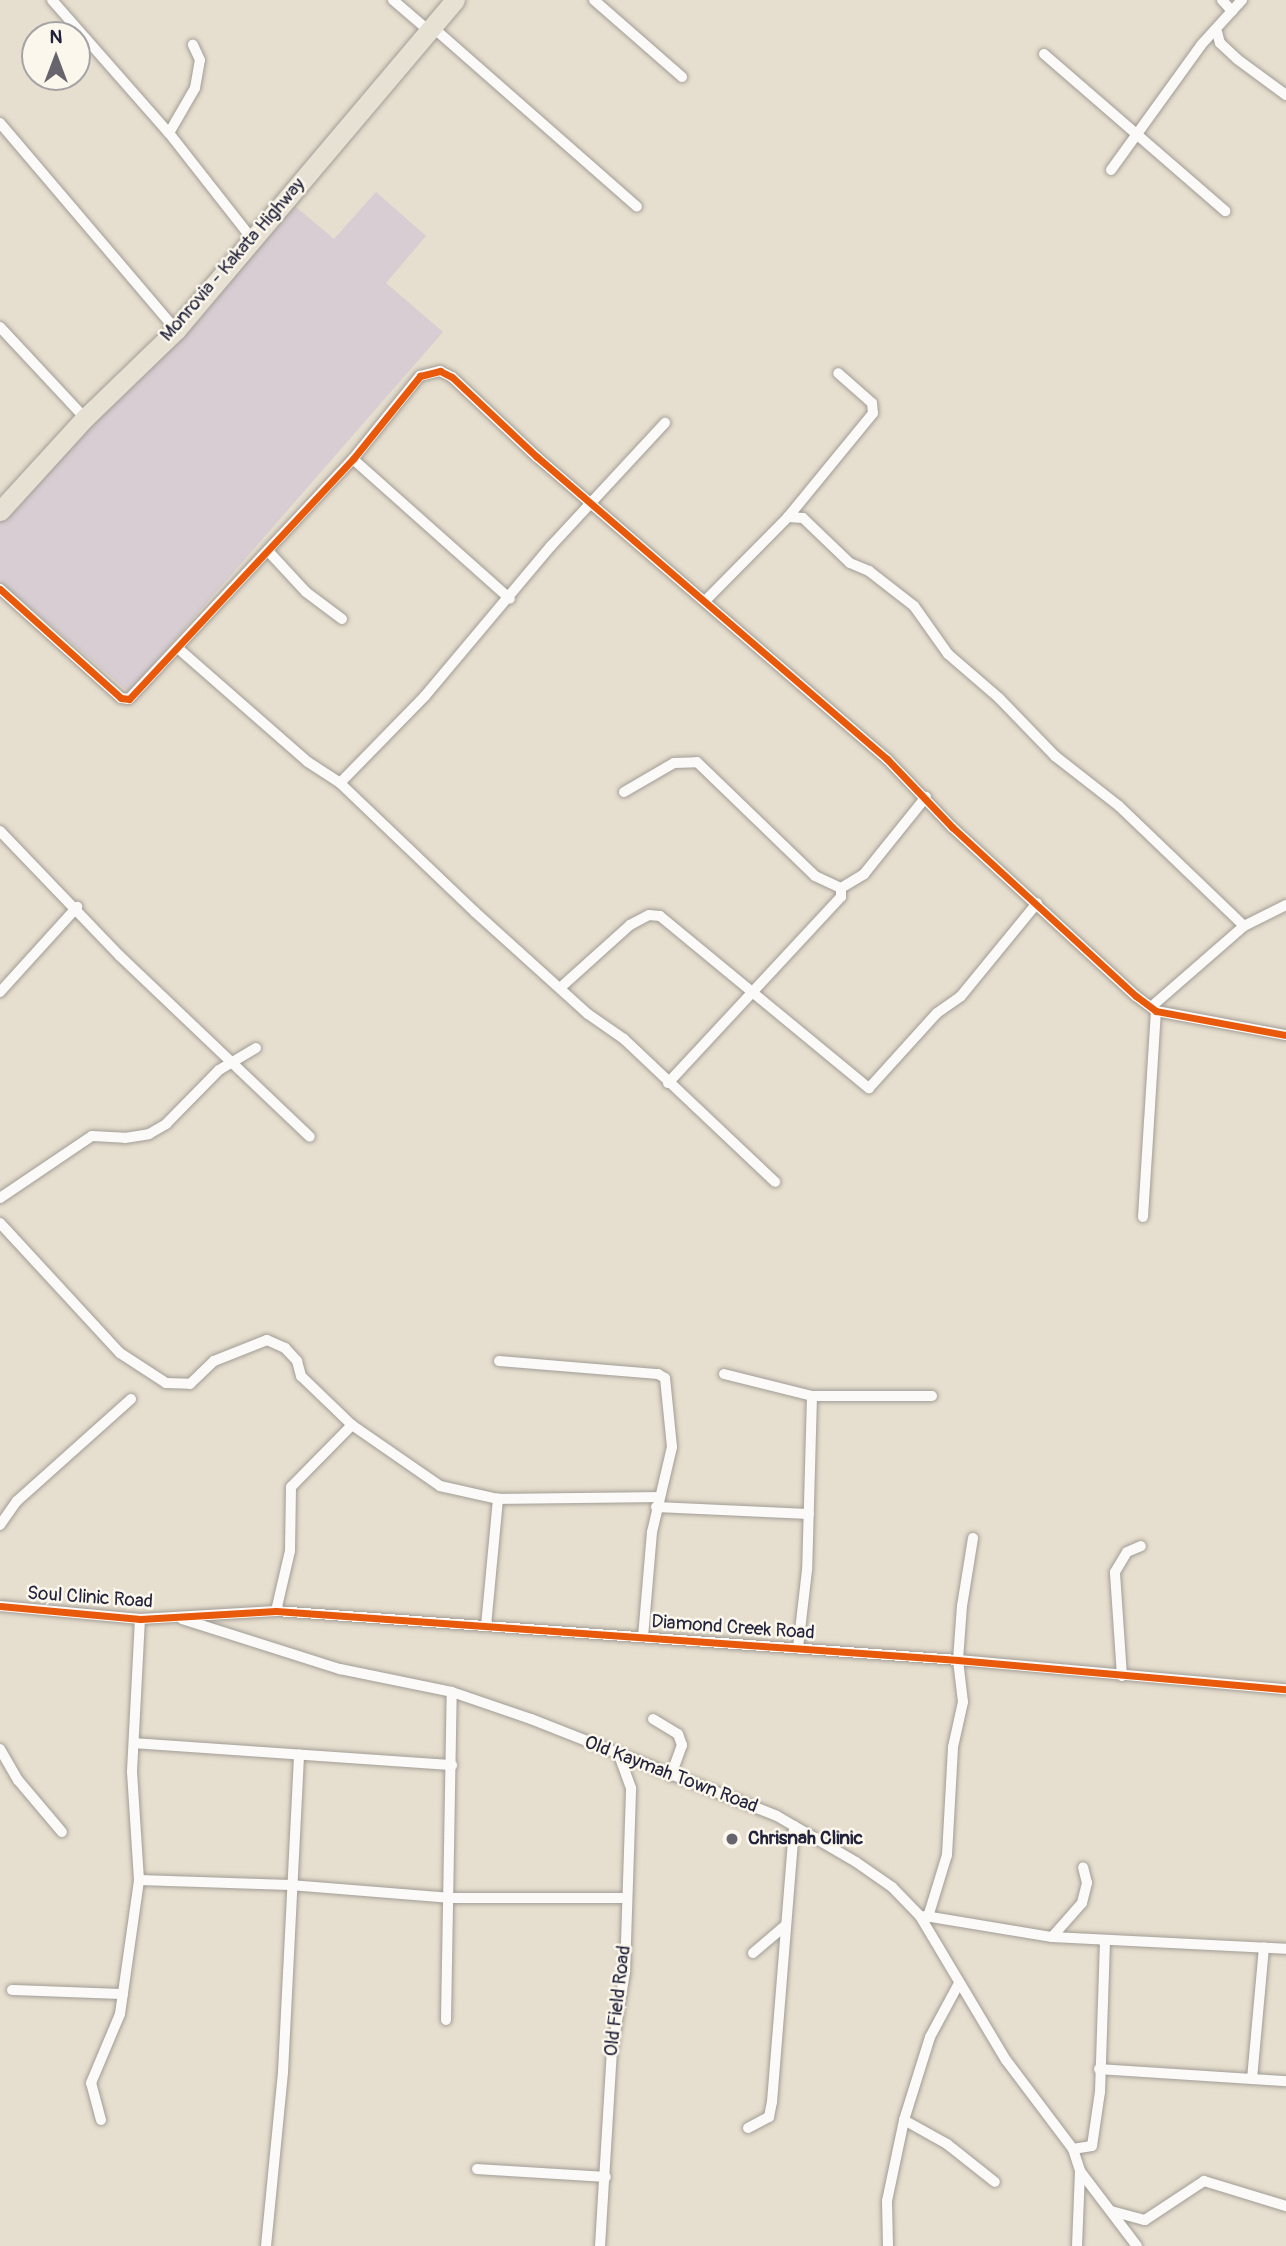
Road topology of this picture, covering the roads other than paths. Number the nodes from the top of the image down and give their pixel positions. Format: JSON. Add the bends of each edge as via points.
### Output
{"nodes":[{"id":1,"x":52,"y":0,"type":"edge"},
{"id":2,"x":393,"y":0,"type":"edge"},
{"id":3,"x":454,"y":0,"type":"edge"},
{"id":4,"x":594,"y":0,"type":"edge"},
{"id":5,"x":1222,"y":0,"type":"edge"},
{"id":6,"x":1242,"y":0,"type":"edge"},
{"id":7,"x":1232,"y":11,"type":"junction"},
{"id":8,"x":429,"y":31,"type":"junction"},
{"id":9,"x":1217,"y":32,"type":"junction"},
{"id":10,"x":193,"y":45,"type":"dead end"},
{"id":11,"x":1044,"y":54,"type":"dead end"},
{"id":12,"x":682,"y":77,"type":"dead end"},
{"id":13,"x":1286,"y":95,"type":"edge"},
{"id":14,"x":0,"y":123,"type":"edge"},
{"id":15,"x":169,"y":134,"type":"junction"},
{"id":16,"x":1137,"y":135,"type":"junction"},
{"id":17,"x":1111,"y":170,"type":"dead end"},
{"id":18,"x":637,"y":207,"type":"dead end"},
{"id":19,"x":1225,"y":211,"type":"dead end"},
{"id":20,"x":253,"y":240,"type":"junction"},
{"id":21,"x":0,"y":327,"type":"edge"},
{"id":22,"x":176,"y":330,"type":"junction"},
{"id":23,"x":838,"y":373,"type":"dead end"},
{"id":24,"x":85,"y":418,"type":"junction"},
{"id":25,"x":664,"y":423,"type":"dead end"},
{"id":26,"x":353,"y":459,"type":"junction"},
{"id":27,"x":591,"y":503,"type":"junction"},
{"id":28,"x":0,"y":510,"type":"edge"},
{"id":29,"x":788,"y":517,"type":"junction"},
{"id":30,"x":269,"y":552,"type":"junction"},
{"id":31,"x":0,"y":589,"type":"edge"},
{"id":32,"x":510,"y":599,"type":"junction"},
{"id":33,"x":706,"y":600,"type":"junction"},
{"id":34,"x":342,"y":619,"type":"dead end"},
{"id":35,"x":180,"y":650,"type":"junction"},
{"id":36,"x":340,"y":783,"type":"junction"},
{"id":37,"x":624,"y":792,"type":"dead end"},
{"id":38,"x":926,"y":797,"type":"junction"},
{"id":39,"x":0,"y":831,"type":"edge"},
{"id":40,"x":841,"y":888,"type":"junction"},
{"id":41,"x":1037,"y":903,"type":"junction"},
{"id":42,"x":1286,"y":905,"type":"edge"},
{"id":43,"x":77,"y":907,"type":"junction"},
{"id":44,"x":1244,"y":926,"type":"junction"},
{"id":45,"x":559,"y":988,"type":"junction"},
{"id":46,"x":0,"y":992,"type":"edge"},
{"id":47,"x":755,"y":992,"type":"junction"},
{"id":48,"x":1153,"y":1009,"type":"junction"},
{"id":49,"x":1286,"y":1035,"type":"edge"},
{"id":50,"x":256,"y":1048,"type":"dead end"},
{"id":51,"x":230,"y":1062,"type":"junction"},
{"id":52,"x":668,"y":1083,"type":"junction"},
{"id":53,"x":310,"y":1137,"type":"dead end"},
{"id":54,"x":775,"y":1182,"type":"dead end"},
{"id":55,"x":0,"y":1198,"type":"edge"},
{"id":56,"x":1143,"y":1217,"type":"dead end"},
{"id":57,"x":0,"y":1223,"type":"edge"},
{"id":58,"x":499,"y":1361,"type":"dead end"},
{"id":59,"x":724,"y":1374,"type":"dead end"},
{"id":60,"x":812,"y":1396,"type":"junction"},
{"id":61,"x":932,"y":1396,"type":"dead end"},
{"id":62,"x":131,"y":1399,"type":"dead end"},
{"id":63,"x":352,"y":1425,"type":"junction"},
{"id":64,"x":498,"y":1499,"type":"junction"},
{"id":65,"x":657,"y":1502,"type":"junction"},
{"id":66,"x":809,"y":1514,"type":"junction"},
{"id":67,"x":0,"y":1525,"type":"edge"},
{"id":68,"x":974,"y":1538,"type":"dead end"},
{"id":69,"x":1141,"y":1546,"type":"dead end"},
{"id":70,"x":0,"y":1606,"type":"edge"},
{"id":71,"x":276,"y":1611,"type":"junction"},
{"id":72,"x":178,"y":1618,"type":"junction"},
{"id":73,"x":140,"y":1619,"type":"junction"},
{"id":74,"x":486,"y":1626,"type":"junction"},
{"id":75,"x":643,"y":1637,"type":"junction"},
{"id":76,"x":799,"y":1648,"type":"junction"},
{"id":77,"x":958,"y":1660,"type":"junction"},
{"id":78,"x":1122,"y":1676,"type":"junction"},
{"id":79,"x":1286,"y":1689,"type":"edge"},
{"id":80,"x":452,"y":1692,"type":"junction"},
{"id":81,"x":653,"y":1719,"type":"dead end"},
{"id":82,"x":134,"y":1743,"type":"junction"},
{"id":83,"x":0,"y":1749,"type":"edge"},
{"id":84,"x":299,"y":1754,"type":"junction"},
{"id":85,"x":620,"y":1757,"type":"junction"},
{"id":86,"x":452,"y":1765,"type":"junction"},
{"id":87,"x":671,"y":1776,"type":"junction"},
{"id":88,"x":794,"y":1826,"type":"junction"},
{"id":89,"x":62,"y":1832,"type":"dead end"},
{"id":90,"x":1083,"y":1867,"type":"dead end"},
{"id":91,"x":139,"y":1881,"type":"junction"},
{"id":92,"x":290,"y":1885,"type":"junction"},
{"id":93,"x":451,"y":1898,"type":"junction"},
{"id":94,"x":624,"y":1898,"type":"junction"},
{"id":95,"x":924,"y":1916,"type":"junction"},
{"id":96,"x":786,"y":1925,"type":"junction"},
{"id":97,"x":1052,"y":1937,"type":"junction"},
{"id":98,"x":1105,"y":1940,"type":"junction"},
{"id":99,"x":1264,"y":1948,"type":"junction"},
{"id":100,"x":1286,"y":1950,"type":"edge"},
{"id":101,"x":753,"y":1953,"type":"dead end"},
{"id":102,"x":958,"y":1985,"type":"junction"},
{"id":103,"x":12,"y":1990,"type":"dead end"},
{"id":104,"x":123,"y":1994,"type":"junction"},
{"id":105,"x":446,"y":2020,"type":"dead end"},
{"id":106,"x":1098,"y":2069,"type":"junction"},
{"id":107,"x":1252,"y":2079,"type":"junction"},
{"id":108,"x":1286,"y":2081,"type":"edge"},
{"id":109,"x":101,"y":2120,"type":"dead end"},
{"id":110,"x":904,"y":2120,"type":"junction"},
{"id":111,"x":748,"y":2128,"type":"dead end"},
{"id":112,"x":1073,"y":2149,"type":"junction"},
{"id":113,"x":477,"y":2169,"type":"dead end"},
{"id":114,"x":1080,"y":2171,"type":"junction"},
{"id":115,"x":606,"y":2177,"type":"junction"},
{"id":116,"x":995,"y":2182,"type":"dead end"},
{"id":117,"x":1286,"y":2206,"type":"edge"},
{"id":118,"x":1111,"y":2210,"type":"junction"},
{"id":119,"x":266,"y":2246,"type":"edge"},
{"id":120,"x":600,"y":2246,"type":"edge"},
{"id":121,"x":888,"y":2246,"type":"edge"},
{"id":122,"x":1077,"y":2246,"type":"edge"},
{"id":123,"x":1138,"y":2246,"type":"edge"}],
"edges":[{"from":1,"to":15,"type":"street"},
{"from":2,"to":8,"type":"street"},
{"from":3,"to":8,"type":"highway","name":"Monrovia - Kakata Highway"},
{"from":4,"to":12,"type":"street"},
{"from":5,"to":7,"type":"street"},
{"from":6,"to":7,"type":"street"},
{"from":7,"to":9,"type":"street"},
{"from":8,"to":18,"type":"street","via":[[437,31]]},
{"from":8,"to":20,"type":"highway","name":"Monrovia - Kakata Highway"},
{"from":9,"to":13,"type":"street","via":[[1220,43],[1237,59]]},
{"from":9,"to":16,"type":"street","via":[[1201,45]]},
{"from":10,"to":15,"type":"street","via":[[200,60],[195,88]]},
{"from":11,"to":16,"type":"street"},
{"from":14,"to":22,"type":"street"},
{"from":15,"to":20,"type":"street"},
{"from":16,"to":17,"type":"street"},
{"from":16,"to":19,"type":"street"},
{"from":20,"to":22,"type":"highway","name":"Monrovia - Kakata Highway"},
{"from":21,"to":24,"type":"street"},
{"from":22,"to":24,"type":"highway","name":"Monrovia - Kakata Highway"},
{"from":23,"to":29,"type":"street","via":[[872,403],[873,413]]},
{"from":24,"to":28,"type":"highway","name":"Monrovia - Kakata Highway"},
{"from":25,"to":27,"type":"street"},
{"from":26,"to":27,"type":"street","via":[[420,376],[440,371]]},
{"from":26,"to":30,"type":"street"},
{"from":26,"to":32,"type":"street"},
{"from":27,"to":32,"type":"street"},
{"from":27,"to":33,"type":"street"},
{"from":29,"to":33,"type":"street"},
{"from":29,"to":44,"type":"street","via":[[803,518],[817,527],[850,563],[869,571],[914,606],[948,654],[1055,756],[1119,806]]},
{"from":30,"to":34,"type":"street","via":[[306,592]]},
{"from":30,"to":35,"type":"street"},
{"from":31,"to":35,"type":"street","via":[[125,700]]},
{"from":32,"to":36,"type":"street"},
{"from":33,"to":38,"type":"street"},
{"from":35,"to":36,"type":"street","via":[[308,762]]},
{"from":36,"to":45,"type":"street"},
{"from":37,"to":40,"type":"street","via":[[674,763],[697,762],[815,876]]},
{"from":38,"to":40,"type":"street","via":[[864,874]]},
{"from":38,"to":41,"type":"street","via":[[952,827]]},
{"from":39,"to":43,"type":"street"},
{"from":40,"to":47,"type":"street","via":[[841,897]]},
{"from":41,"to":47,"type":"street","via":[[961,996],[937,1013],[869,1088]]},
{"from":41,"to":48,"type":"street"},
{"from":42,"to":44,"type":"street"},
{"from":43,"to":46,"type":"street"},
{"from":43,"to":51,"type":"street","via":[[120,956]]},
{"from":44,"to":48,"type":"street"},
{"from":45,"to":47,"type":"street","via":[[630,925],[649,915],[679,928]]},
{"from":45,"to":52,"type":"street","via":[[624,1039]]},
{"from":47,"to":52,"type":"street"},
{"from":48,"to":49,"type":"street"},
{"from":48,"to":56,"type":"street"},
{"from":50,"to":51,"type":"street"},
{"from":51,"to":53,"type":"street"},
{"from":51,"to":55,"type":"street","via":[[166,1124],[149,1134],[125,1138],[92,1136]]},
{"from":52,"to":54,"type":"street"},
{"from":57,"to":63,"type":"street","via":[[120,1353],[166,1383],[190,1384],[214,1361],[267,1340],[285,1348],[297,1361],[301,1376]]},
{"from":58,"to":65,"type":"street","via":[[665,1378],[672,1447]]},
{"from":59,"to":60,"type":"street"},
{"from":60,"to":61,"type":"street"},
{"from":60,"to":66,"type":"street"},
{"from":62,"to":67,"type":"street","via":[[17,1501]]},
{"from":63,"to":64,"type":"street","via":[[440,1486]]},
{"from":63,"to":71,"type":"street","via":[[291,1487],[290,1551]]},
{"from":64,"to":65,"type":"street"},
{"from":64,"to":74,"type":"street"},
{"from":65,"to":66,"type":"street"},
{"from":65,"to":75,"type":"street"},
{"from":66,"to":76,"type":"street"},
{"from":68,"to":77,"type":"street"},
{"from":69,"to":78,"type":"street","via":[[1127,1552],[1115,1572]]},
{"from":70,"to":73,"type":"street","name":"Soul Clinic Road"},
{"from":71,"to":72,"type":"street","name":"Diamond Creek Road"},
{"from":71,"to":74,"type":"street","name":"Diamond Creek Road"},
{"from":72,"to":73,"type":"street","name":"Soul Clinic Road"},
{"from":72,"to":80,"type":"street","name":"Old Kaymah Town Road","via":[[340,1669]]},
{"from":73,"to":82,"type":"street"},
{"from":74,"to":75,"type":"street","name":"Diamond Creek Road"},
{"from":75,"to":76,"type":"street","name":"Diamond Creek Road"},
{"from":76,"to":77,"type":"street","name":"Diamond Creek Road"},
{"from":77,"to":78,"type":"street","name":"Diamond Creek Road"},
{"from":77,"to":95,"type":"street","via":[[963,1702],[953,1747],[947,1855]]},
{"from":78,"to":79,"type":"street","name":"Diamond Creek Road"},
{"from":80,"to":85,"type":"street","name":"Old Kaymah Town Road"},
{"from":80,"to":86,"type":"street"},
{"from":81,"to":87,"type":"street","via":[[678,1734],[682,1745]]},
{"from":82,"to":84,"type":"street"},
{"from":82,"to":91,"type":"street","via":[[132,1815]]},
{"from":83,"to":89,"type":"street","via":[[18,1780]]},
{"from":84,"to":86,"type":"street"},
{"from":84,"to":92,"type":"street"},
{"from":85,"to":87,"type":"street","name":"Old Kaymah Town Road"},
{"from":85,"to":94,"type":"street","name":"Old Field Road","via":[[631,1788]]},
{"from":86,"to":93,"type":"street"},
{"from":87,"to":88,"type":"street","name":"Old Kaymah Town Road"},
{"from":88,"to":95,"type":"street","name":"Old Kaymah Town Road","via":[[892,1887]]},
{"from":88,"to":96,"type":"street"},
{"from":90,"to":97,"type":"street","via":[[1087,1883],[1082,1903]]},
{"from":91,"to":92,"type":"street"},
{"from":91,"to":104,"type":"street"},
{"from":92,"to":93,"type":"street"},
{"from":92,"to":119,"type":"street","via":[[283,2071]]},
{"from":93,"to":94,"type":"street"},
{"from":93,"to":105,"type":"street"},
{"from":94,"to":115,"type":"street","name":"Old Field Road","via":[[625,1972],[611,2066]]},
{"from":95,"to":97,"type":"street"},
{"from":95,"to":102,"type":"street","name":"Old Kaymah Town Road"},
{"from":96,"to":101,"type":"street"},
{"from":96,"to":111,"type":"street","via":[[772,2102],[769,2117]]},
{"from":97,"to":98,"type":"street"},
{"from":98,"to":99,"type":"street"},
{"from":98,"to":106,"type":"street"},
{"from":99,"to":100,"type":"street"},
{"from":99,"to":107,"type":"street"},
{"from":102,"to":110,"type":"street","via":[[930,2037]]},
{"from":102,"to":112,"type":"street","name":"Old Kaymah Town Road"},
{"from":103,"to":104,"type":"street"},
{"from":104,"to":109,"type":"street","via":[[120,2014],[91,2083]]},
{"from":106,"to":107,"type":"street"},
{"from":106,"to":112,"type":"street","via":[[1100,2092],[1092,2146]]},
{"from":107,"to":108,"type":"street"},
{"from":110,"to":116,"type":"street","via":[[947,2144]]},
{"from":110,"to":121,"type":"street","via":[[887,2201]]},
{"from":112,"to":114,"type":"street","name":"Old Kaymah Town Road"},
{"from":113,"to":115,"type":"street"},
{"from":114,"to":118,"type":"street","name":"Old Kaymah Town Road"},
{"from":114,"to":122,"type":"street"},
{"from":115,"to":120,"type":"street","name":"Old Field Road"},
{"from":117,"to":118,"type":"street","via":[[1204,2180],[1145,2220]]},
{"from":118,"to":123,"type":"street","name":"Old Kaymah Town Road"}]}
